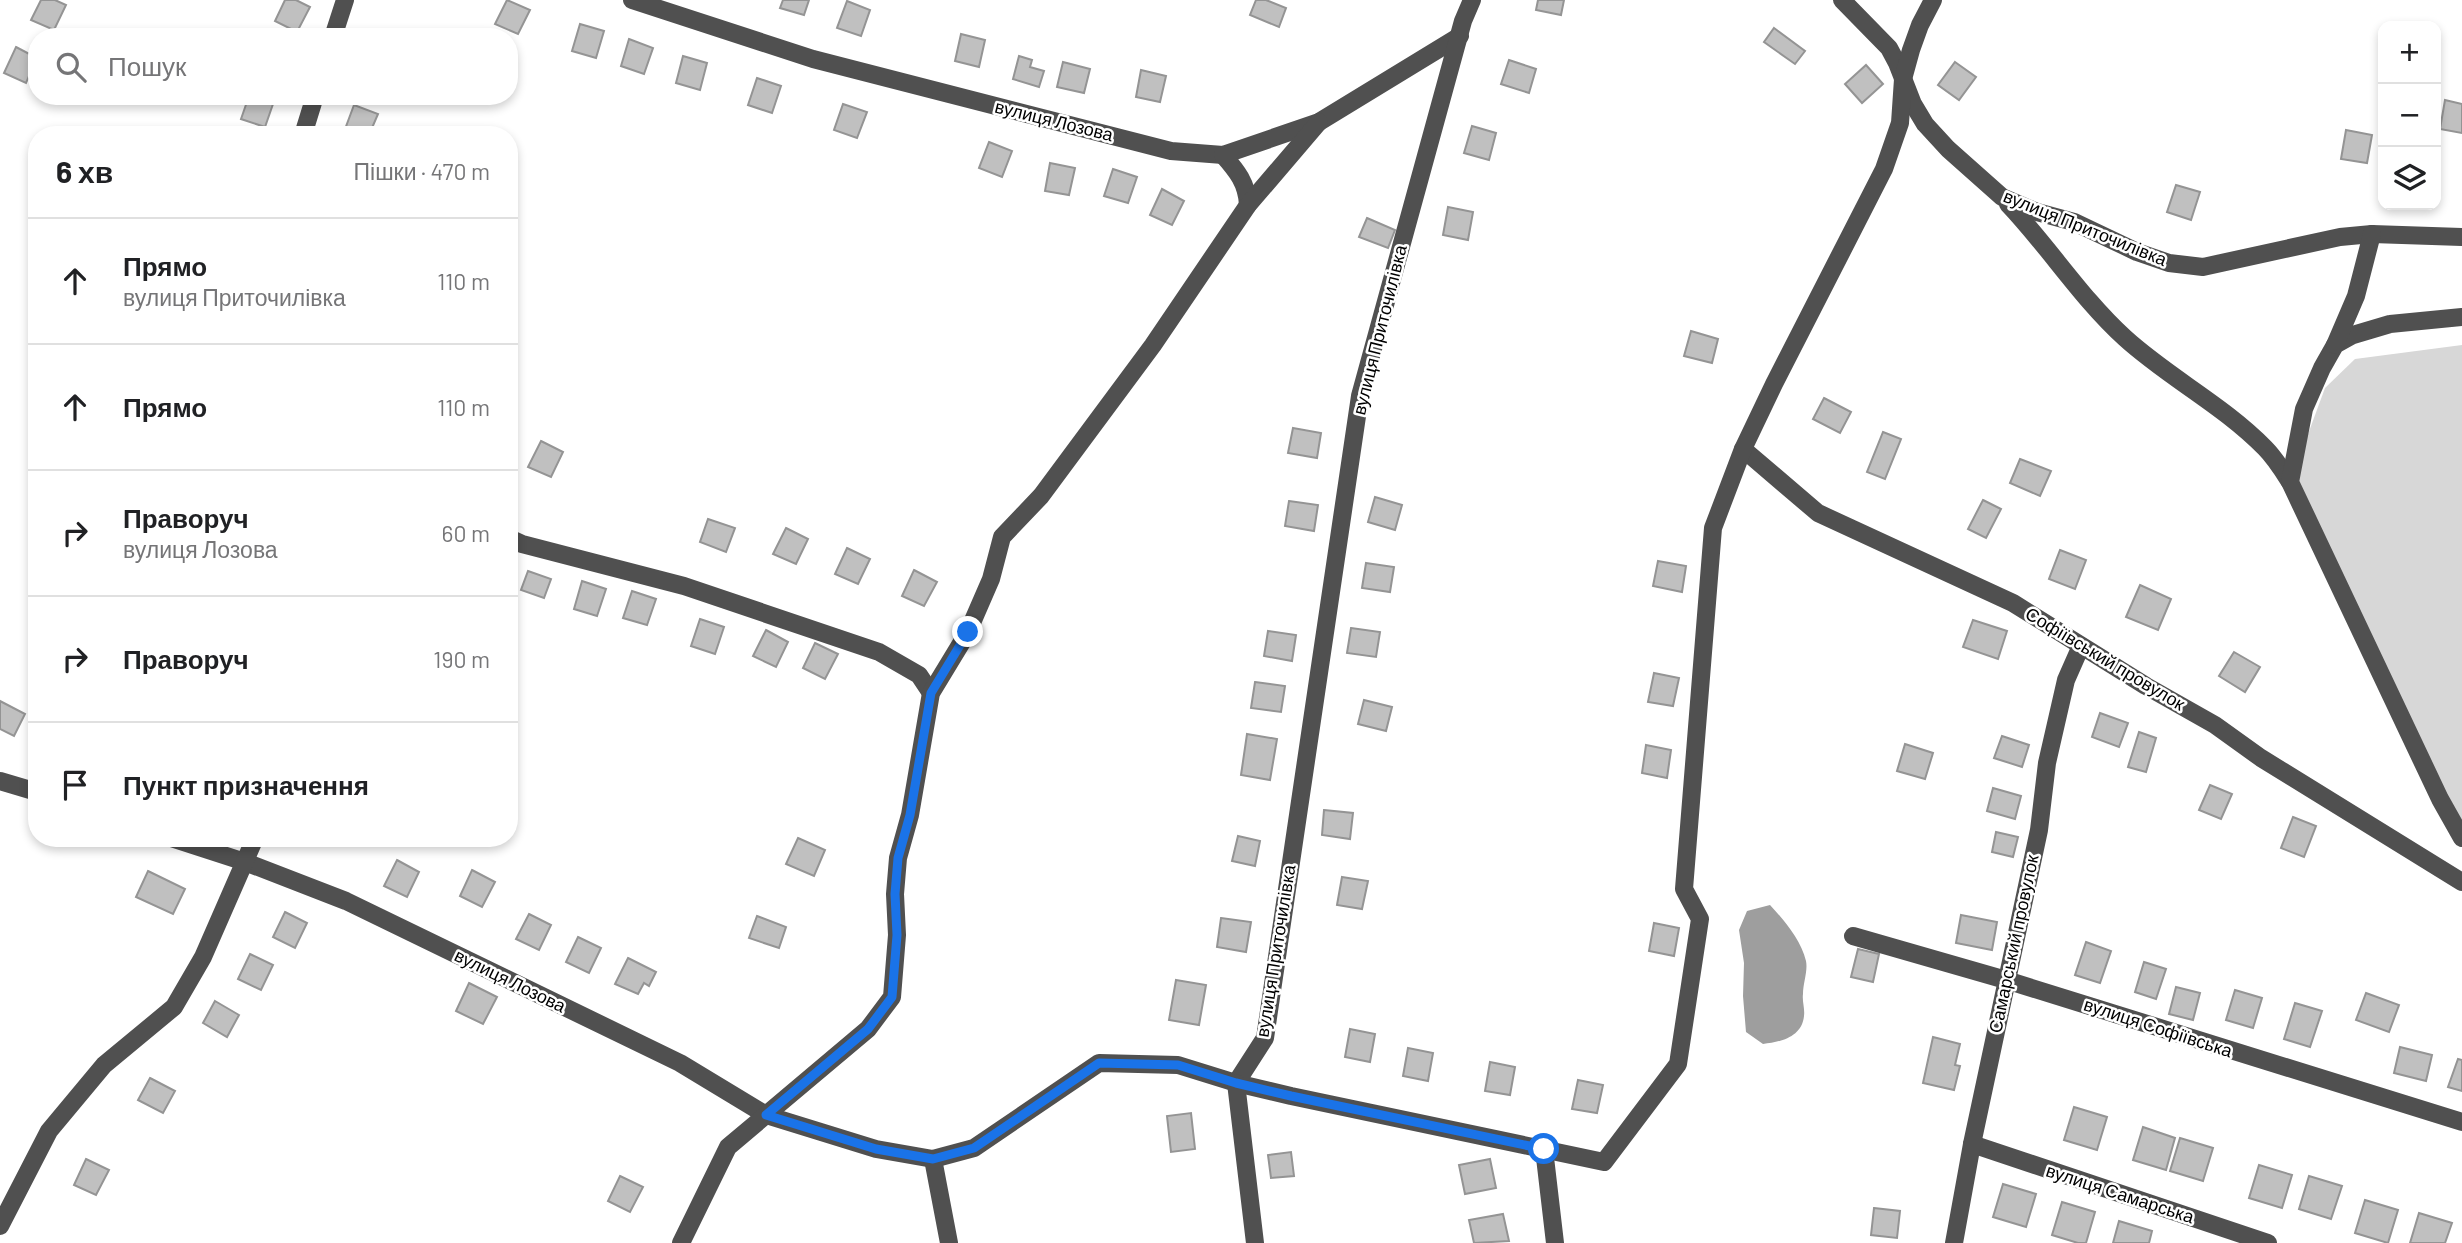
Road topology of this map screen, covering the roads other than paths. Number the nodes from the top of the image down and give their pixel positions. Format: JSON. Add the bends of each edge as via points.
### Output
{"nodes":[{"id":1,"x":345,"y":0,"type":"edge"},
{"id":2,"x":632,"y":0,"type":"edge"},
{"id":3,"x":1472,"y":0,"type":"edge"},
{"id":4,"x":1842,"y":0,"type":"edge"},
{"id":5,"x":1933,"y":0,"type":"edge"},
{"id":6,"x":336,"y":28,"type":"edge"},
{"id":7,"x":1460,"y":36,"type":"junction"},
{"id":8,"x":1903,"y":79,"type":"junction"},
{"id":9,"x":312,"y":105,"type":"edge"},
{"id":10,"x":1319,"y":122,"type":"junction"},
{"id":11,"x":306,"y":126,"type":"edge"},
{"id":12,"x":1223,"y":155,"type":"junction"},
{"id":13,"x":2002,"y":197,"type":"junction"},
{"id":14,"x":1248,"y":205,"type":"junction"},
{"id":15,"x":2372,"y":234,"type":"junction"},
{"id":16,"x":2462,"y":237,"type":"edge"},
{"id":17,"x":2462,"y":317,"type":"edge"},
{"id":18,"x":2335,"y":345,"type":"junction"},
{"id":19,"x":1743,"y":449,"type":"junction"},
{"id":20,"x":2290,"y":482,"type":"junction"},
{"id":21,"x":518,"y":542,"type":"edge"},
{"id":22,"x":2081,"y":646,"type":"junction"},
{"id":23,"x":931,"y":693,"type":"junction"},
{"id":24,"x":0,"y":781,"type":"edge"},
{"id":25,"x":28,"y":789,"type":"edge"},
{"id":26,"x":2462,"y":838,"type":"edge"},
{"id":27,"x":199,"y":847,"type":"edge"},
{"id":28,"x":251,"y":847,"type":"edge"},
{"id":29,"x":245,"y":862,"type":"junction"},
{"id":30,"x":2462,"y":882,"type":"edge"},
{"id":31,"x":1853,"y":936,"type":"dead end"},
{"id":32,"x":2006,"y":980,"type":"junction"},
{"id":33,"x":1236,"y":1083,"type":"junction"},
{"id":34,"x":766,"y":1115,"type":"junction"},
{"id":35,"x":2462,"y":1122,"type":"edge"},
{"id":36,"x":1972,"y":1144,"type":"junction"},
{"id":37,"x":1544,"y":1149,"type":"junction"},
{"id":38,"x":933,"y":1159,"type":"junction"},
{"id":39,"x":0,"y":1226,"type":"edge"},
{"id":40,"x":681,"y":1243,"type":"edge"},
{"id":41,"x":949,"y":1243,"type":"edge"},
{"id":42,"x":1255,"y":1243,"type":"edge"},
{"id":43,"x":1555,"y":1243,"type":"edge"},
{"id":44,"x":1954,"y":1243,"type":"edge"},
{"id":45,"x":2268,"y":1243,"type":"edge"}],
"edges":[{"from":1,"to":6,"type":"street"},
{"from":2,"to":12,"type":"street","name":"вулиця Лозова","via":[[813,59],[1171,151]]},
{"from":3,"to":7,"type":"street","name":"вулиця Приточилівка"},
{"from":4,"to":8,"type":"street","name":"вулиця Приточилівка","via":[[1889,48]]},
{"from":5,"to":8,"type":"street"},
{"from":7,"to":10,"type":"street","name":"вулиця Лозова"},
{"from":7,"to":33,"type":"street","name":"вулиця Приточилівка","via":[[1360,396],[1265,1038]]},
{"from":8,"to":13,"type":"street","name":"вулиця Приточилівка","via":[[1925,124]]},
{"from":8,"to":19,"type":"street","via":[[1900,123],[1884,169]]},
{"from":9,"to":11,"type":"street"},
{"from":10,"to":12,"type":"street","name":"вулиця Лозова"},
{"from":10,"to":14,"type":"street"},
{"from":12,"to":14,"type":"street","via":[[1248,190]]},
{"from":13,"to":15,"type":"street","name":"вулиця Приточилівка","via":[[2074,222],[2137,252],[2189,267]]},
{"from":13,"to":20,"type":"street","via":[[2102,316],[2265,448]]},
{"from":14,"to":23,"type":"street","via":[[1153,345],[1041,496],[1002,537],[991,579],[968,632]]},
{"from":15,"to":16,"type":"street","name":"вулиця Приточилівка"},
{"from":15,"to":18,"type":"street","via":[[2356,296]]},
{"from":17,"to":18,"type":"street","via":[[2390,324]]},
{"from":18,"to":20,"type":"street","via":[[2304,409]]},
{"from":19,"to":22,"type":"street","name":"Софіївський провулок","via":[[1831,521],[2012,603]]},
{"from":19,"to":37,"type":"street","via":[[1713,528],[1684,889],[1700,919],[1678,1064],[1604,1162]]},
{"from":20,"to":26,"type":"street"},
{"from":21,"to":23,"type":"street","via":[[684,586],[879,652],[919,675]]},
{"from":22,"to":30,"type":"street","name":"Софіївський провулок"},
{"from":22,"to":32,"type":"street","name":"Самарський провулок","via":[[2066,680],[2047,763],[2039,831]]},
{"from":23,"to":34,"type":"street","via":[[898,858],[892,997],[868,1029]]},
{"from":24,"to":25,"type":"street"},
{"from":27,"to":29,"type":"street","name":"вулиця Лозова"},
{"from":28,"to":29,"type":"street"},
{"from":29,"to":34,"type":"street","name":"вулиця Лозова","via":[[346,901],[680,1063]]},
{"from":29,"to":39,"type":"street","via":[[203,957],[174,1007],[104,1065],[49,1131]]},
{"from":31,"to":32,"type":"street","name":"вулиця Софіївська"},
{"from":32,"to":35,"type":"street","name":"вулиця Софіївська"},
{"from":32,"to":36,"type":"street","name":"Самарський провулок"},
{"from":33,"to":37,"type":"street"},
{"from":33,"to":38,"type":"street","via":[[1178,1065],[1099,1063],[974,1148]]},
{"from":33,"to":42,"type":"street"},
{"from":34,"to":38,"type":"street","name":"вулиця Лозова","via":[[876,1149]]},
{"from":34,"to":40,"type":"street","via":[[729,1147]]},
{"from":36,"to":44,"type":"street","name":"Самарський провулок"},
{"from":36,"to":45,"type":"street","name":"вулиця Самарська"},
{"from":37,"to":43,"type":"street"},
{"from":38,"to":41,"type":"street"}]}
